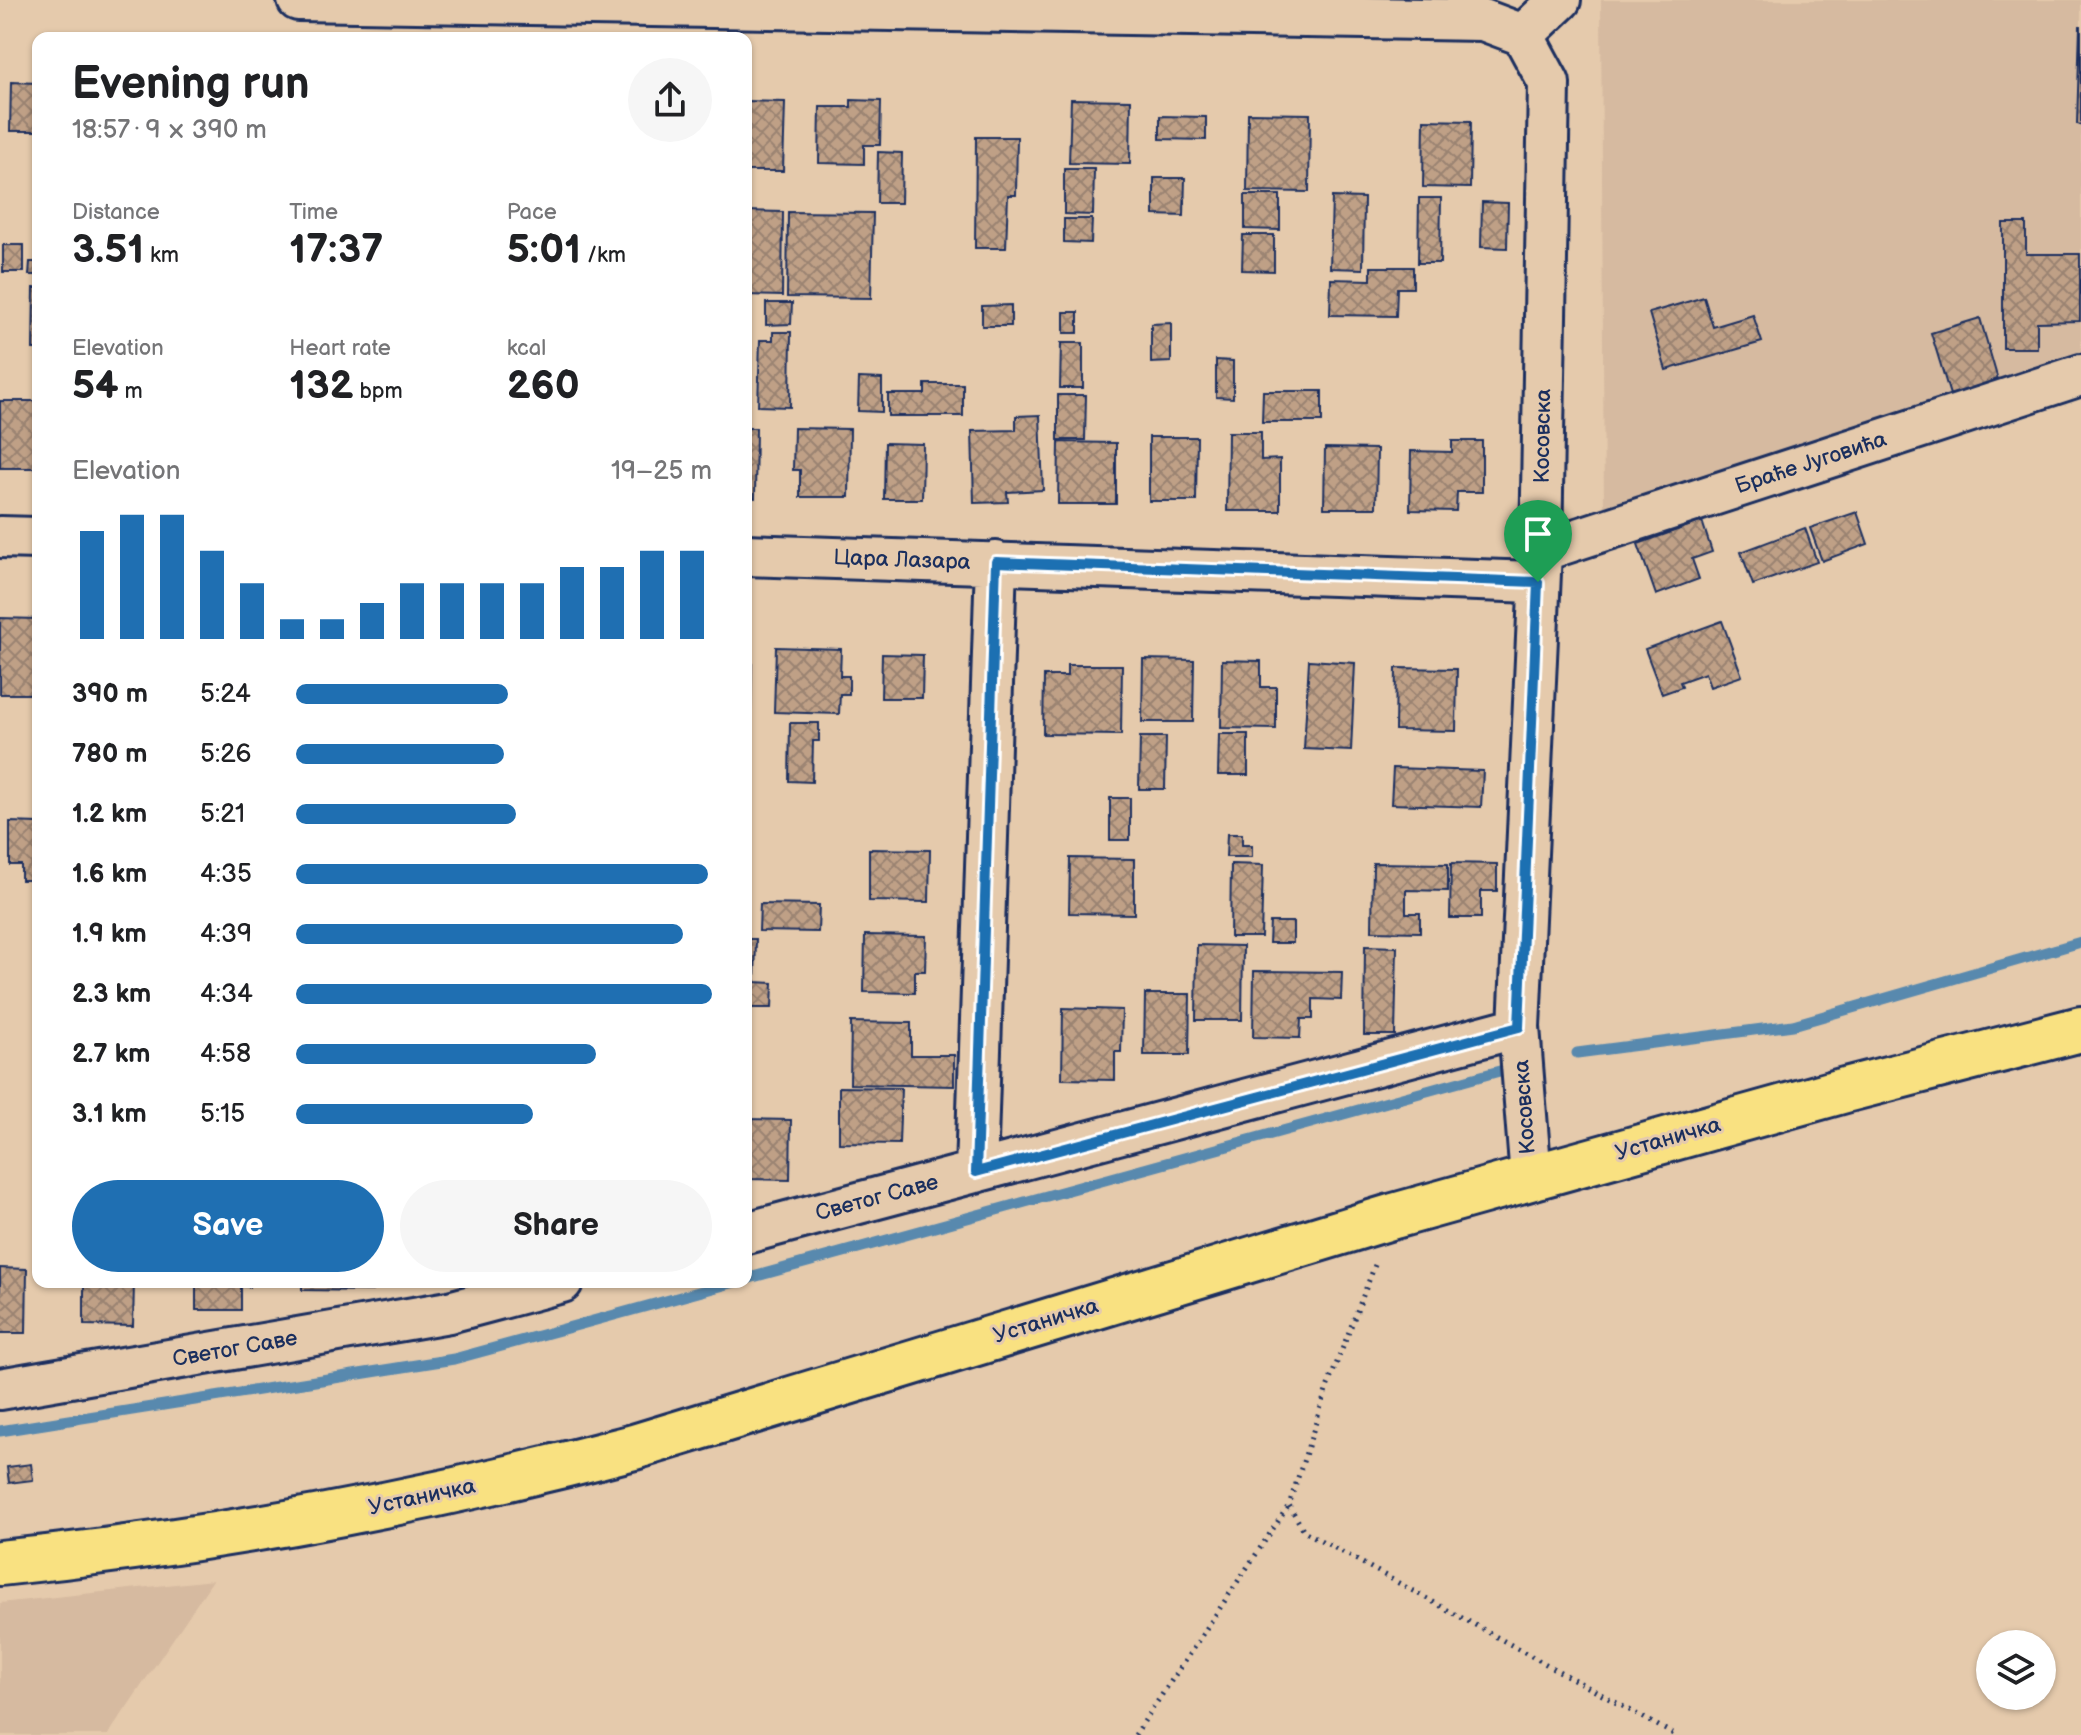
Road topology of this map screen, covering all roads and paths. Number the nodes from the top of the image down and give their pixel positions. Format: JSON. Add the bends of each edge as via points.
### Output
{"nodes":[{"id":1,"x":298,"y":0,"type":"edge"},
{"id":2,"x":1560,"y":0,"type":"edge"},
{"id":3,"x":488,"y":2,"type":"edge"},
{"id":4,"x":1016,"y":7,"type":"edge"},
{"id":5,"x":1523,"y":35,"type":"junction"},
{"id":6,"x":2081,"y":375,"type":"edge"},
{"id":7,"x":0,"y":537,"type":"edge"},
{"id":8,"x":32,"y":538,"type":"edge"},
{"id":9,"x":752,"y":555,"type":"edge"},
{"id":10,"x":996,"y":562,"type":"junction"},
{"id":11,"x":1539,"y":567,"type":"junction"},
{"id":12,"x":1519,"y":1027,"type":"junction"},
{"id":13,"x":2081,"y":1029,"type":"edge"},
{"id":14,"x":976,"y":1172,"type":"junction"},
{"id":15,"x":1531,"y":1178,"type":"junction"},
{"id":16,"x":1394,"y":1216,"type":"junction"},
{"id":17,"x":752,"y":1231,"type":"edge"},
{"id":18,"x":517,"y":1288,"type":"edge"},
{"id":19,"x":449,"y":1297,"type":"edge"},
{"id":20,"x":0,"y":1389,"type":"edge"},
{"id":21,"x":1289,"y":1505,"type":"junction"},
{"id":22,"x":0,"y":1563,"type":"edge"},
{"id":23,"x":1135,"y":1735,"type":"edge"},
{"id":24,"x":1675,"y":1735,"type":"edge"}],
"edges":[{"from":1,"to":3,"type":"street"},
{"from":2,"to":5,"type":"street"},
{"from":3,"to":4,"type":"street"},
{"from":4,"to":5,"type":"street","via":[[1483,20]]},
{"from":5,"to":11,"type":"street","name":"Косовска","via":[[1549,83]]},
{"from":6,"to":11,"type":"street","name":"Браће Југовића"},
{"from":7,"to":8,"type":"street"},
{"from":9,"to":10,"type":"street","name":"Цара Лазара"},
{"from":10,"to":11,"type":"street","name":"Цара Лазара"},
{"from":10,"to":14,"type":"street"},
{"from":11,"to":12,"type":"street","name":"Косовска"},
{"from":12,"to":14,"type":"street","name":"Светог Саве"},
{"from":12,"to":15,"type":"street","name":"Косовска"},
{"from":13,"to":15,"type":"main road","name":"Устаничка"},
{"from":14,"to":17,"type":"street","name":"Светог Саве"},
{"from":15,"to":16,"type":"main road","name":"Устаничка"},
{"from":16,"to":21,"type":"path","via":[[1327,1388]]},
{"from":16,"to":22,"type":"main road","name":"Устаничка","via":[[543,1471],[200,1539]]},
{"from":18,"to":19,"type":"street","name":"Светог Саве"},
{"from":19,"to":20,"type":"street","name":"Светог Саве"},
{"from":21,"to":23,"type":"path"},
{"from":21,"to":24,"type":"path","via":[[1304,1531]]}]}
